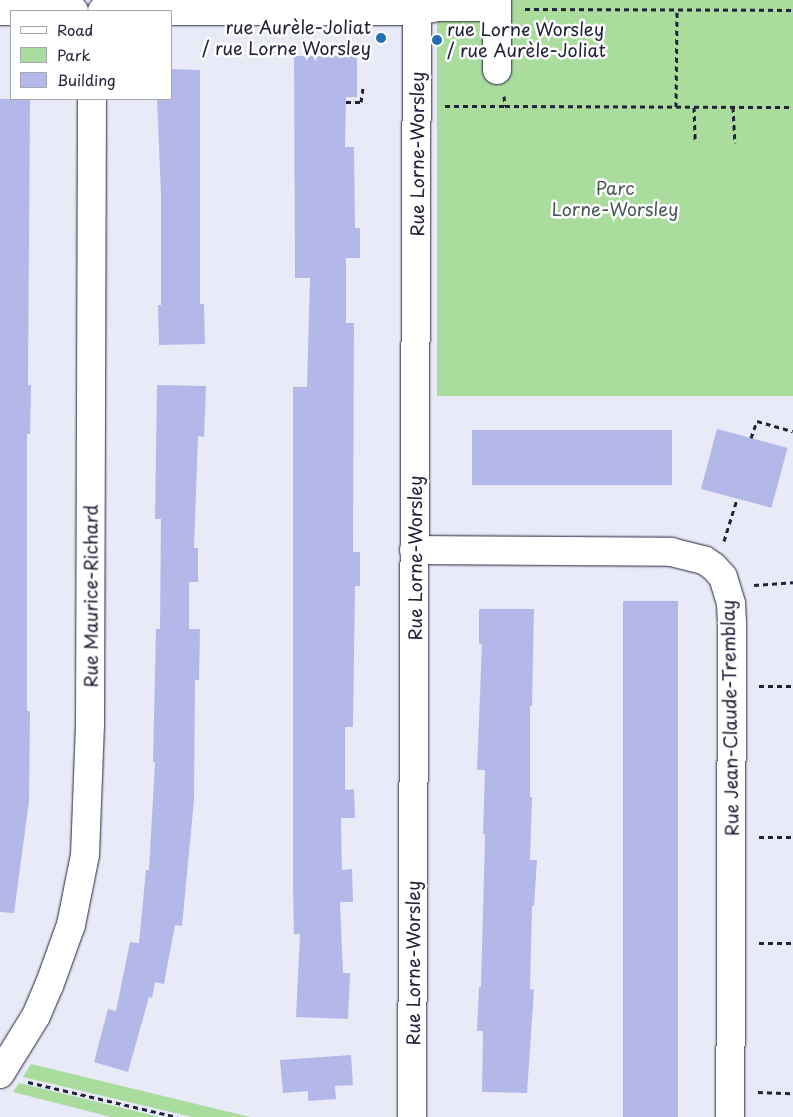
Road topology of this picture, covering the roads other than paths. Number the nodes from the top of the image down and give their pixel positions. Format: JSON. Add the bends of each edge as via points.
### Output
{"nodes":[{"id":1,"x":497,"y":4,"type":"edge"},
{"id":2,"x":417,"y":5,"type":"edge"},
{"id":3,"x":154,"y":10,"type":"edge"},
{"id":4,"x":501,"y":78,"type":"road end"},
{"id":5,"x":92,"y":100,"type":"edge"},
{"id":6,"x":414,"y":550,"type":"junction"},
{"id":7,"x":10,"y":1077,"type":"edge"},
{"id":8,"x":412,"y":1117,"type":"edge"},
{"id":9,"x":730,"y":1117,"type":"edge"}],
"edges":[{"from":1,"to":2,"type":"street"},
{"from":1,"to":4,"type":"street"},
{"from":2,"to":3,"type":"street"},
{"from":2,"to":6,"type":"street","name":"Rue Lorne-Worsley"},
{"from":5,"to":7,"type":"street","name":"Rue Maurice-Richard","via":[[90,725],[85,855],[71,925]]},
{"from":6,"to":8,"type":"street","name":"Rue Lorne-Worsley"},
{"from":6,"to":9,"type":"street","name":"Rue Jean-Claude-Tremblay","via":[[671,552],[704,560],[723,577],[732,604]]}]}
